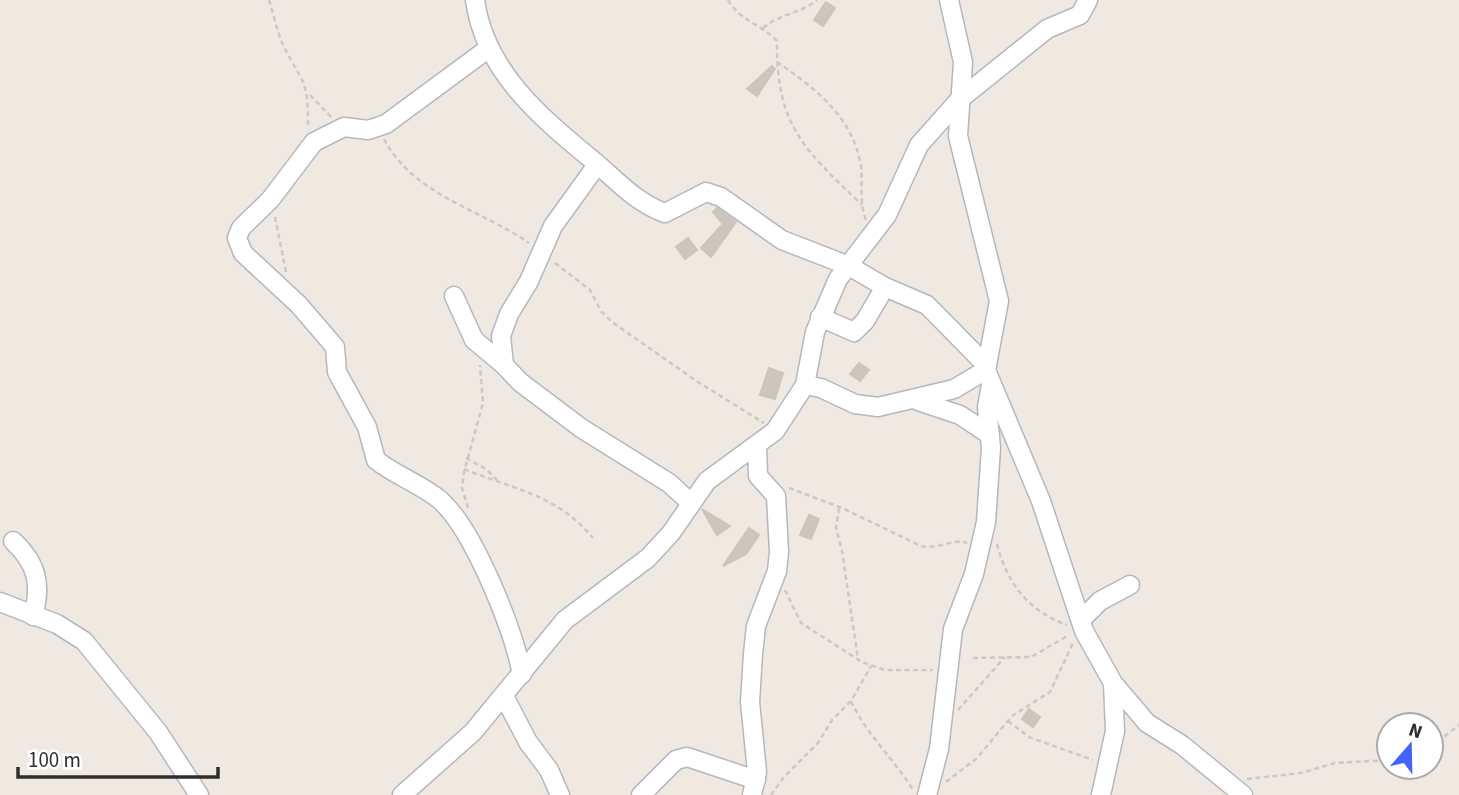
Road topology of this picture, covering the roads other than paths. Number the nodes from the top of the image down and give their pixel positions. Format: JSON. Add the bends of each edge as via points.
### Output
{"nodes":[{"id":1,"x":475,"y":0,"type":"edge"},
{"id":2,"x":949,"y":0,"type":"edge"},
{"id":3,"x":1088,"y":0,"type":"edge"},
{"id":4,"x":489,"y":48,"type":"junction"},
{"id":5,"x":960,"y":99,"type":"junction"},
{"id":6,"x":597,"y":165,"type":"junction"},
{"id":7,"x":849,"y":266,"type":"junction"},
{"id":8,"x":885,"y":287,"type":"junction"},
{"id":9,"x":454,"y":296,"type":"dead end"},
{"id":10,"x":820,"y":317,"type":"junction"},
{"id":11,"x":504,"y":365,"type":"junction"},
{"id":12,"x":988,"y":374,"type":"junction"},
{"id":13,"x":805,"y":385,"type":"junction"},
{"id":14,"x":911,"y":398,"type":"junction"},
{"id":15,"x":990,"y":435,"type":"junction"},
{"id":16,"x":757,"y":446,"type":"junction"},
{"id":17,"x":691,"y":503,"type":"junction"},
{"id":18,"x":13,"y":541,"type":"dead end"},
{"id":19,"x":1130,"y":585,"type":"dead end"},
{"id":20,"x":0,"y":602,"type":"edge"},
{"id":21,"x":33,"y":616,"type":"junction"},
{"id":22,"x":1083,"y":626,"type":"junction"},
{"id":23,"x":522,"y":674,"type":"junction"},
{"id":24,"x":1113,"y":683,"type":"junction"},
{"id":25,"x":504,"y":696,"type":"junction"},
{"id":26,"x":754,"y":787,"type":"edge"},
{"id":27,"x":412,"y":793,"type":"edge"},
{"id":28,"x":924,"y":794,"type":"edge"},
{"id":29,"x":199,"y":795,"type":"edge"},
{"id":30,"x":560,"y":795,"type":"edge"},
{"id":31,"x":641,"y":795,"type":"edge"},
{"id":32,"x":1101,"y":795,"type":"edge"},
{"id":33,"x":1243,"y":795,"type":"edge"}],
"edges":[{"from":1,"to":4,"type":"street"},
{"from":2,"to":5,"type":"street","via":[[963,62]]},
{"from":3,"to":5,"type":"street","via":[[1080,15],[1047,29]]},
{"from":4,"to":6,"type":"street","via":[[516,90]]},
{"from":4,"to":23,"type":"street","via":[[386,124],[368,130],[345,127],[314,142],[237,238],[243,253],[335,347],[337,372],[367,427],[376,460],[440,500],[461,523],[517,646]]},
{"from":5,"to":7,"type":"street","via":[[919,145],[887,215]]},
{"from":5,"to":12,"type":"street","via":[[958,136],[999,301]]},
{"from":6,"to":7,"type":"street","via":[[654,209],[664,213],[706,192],[721,197],[782,240]]},
{"from":6,"to":11,"type":"street","via":[[565,208],[501,336]]},
{"from":7,"to":8,"type":"street"},
{"from":7,"to":10,"type":"street"},
{"from":8,"to":10,"type":"street","via":[[854,332]]},
{"from":8,"to":12,"type":"street","via":[[926,305]]},
{"from":9,"to":11,"type":"street","via":[[472,338]]},
{"from":10,"to":13,"type":"street"},
{"from":11,"to":17,"type":"street","via":[[581,428],[660,477]]},
{"from":12,"to":14,"type":"street","via":[[930,397]]},
{"from":12,"to":15,"type":"street"},
{"from":12,"to":22,"type":"street","via":[[1041,501]]},
{"from":13,"to":14,"type":"street","via":[[865,407]]},
{"from":13,"to":16,"type":"street","via":[[775,431]]},
{"from":14,"to":15,"type":"street","via":[[960,415]]},
{"from":15,"to":28,"type":"street","via":[[990,495],[981,551],[954,629],[943,723]]},
{"from":16,"to":17,"type":"street","via":[[707,481]]},
{"from":16,"to":26,"type":"street","via":[[758,476],[776,496],[778,510],[777,570],[756,626],[753,654]]},
{"from":17,"to":23,"type":"street","via":[[648,558],[565,620]]},
{"from":18,"to":21,"type":"street","via":[[37,575]]},
{"from":19,"to":22,"type":"street","via":[[1100,601]]},
{"from":20,"to":21,"type":"street"},
{"from":21,"to":29,"type":"street","via":[[84,641],[158,732]]},
{"from":22,"to":24,"type":"street"},
{"from":23,"to":25,"type":"street"},
{"from":24,"to":32,"type":"street","via":[[1115,731]]},
{"from":24,"to":33,"type":"street","via":[[1147,723]]},
{"from":25,"to":27,"type":"street"},
{"from":25,"to":30,"type":"street"},
{"from":26,"to":31,"type":"street","via":[[687,757],[670,765]]}]}
